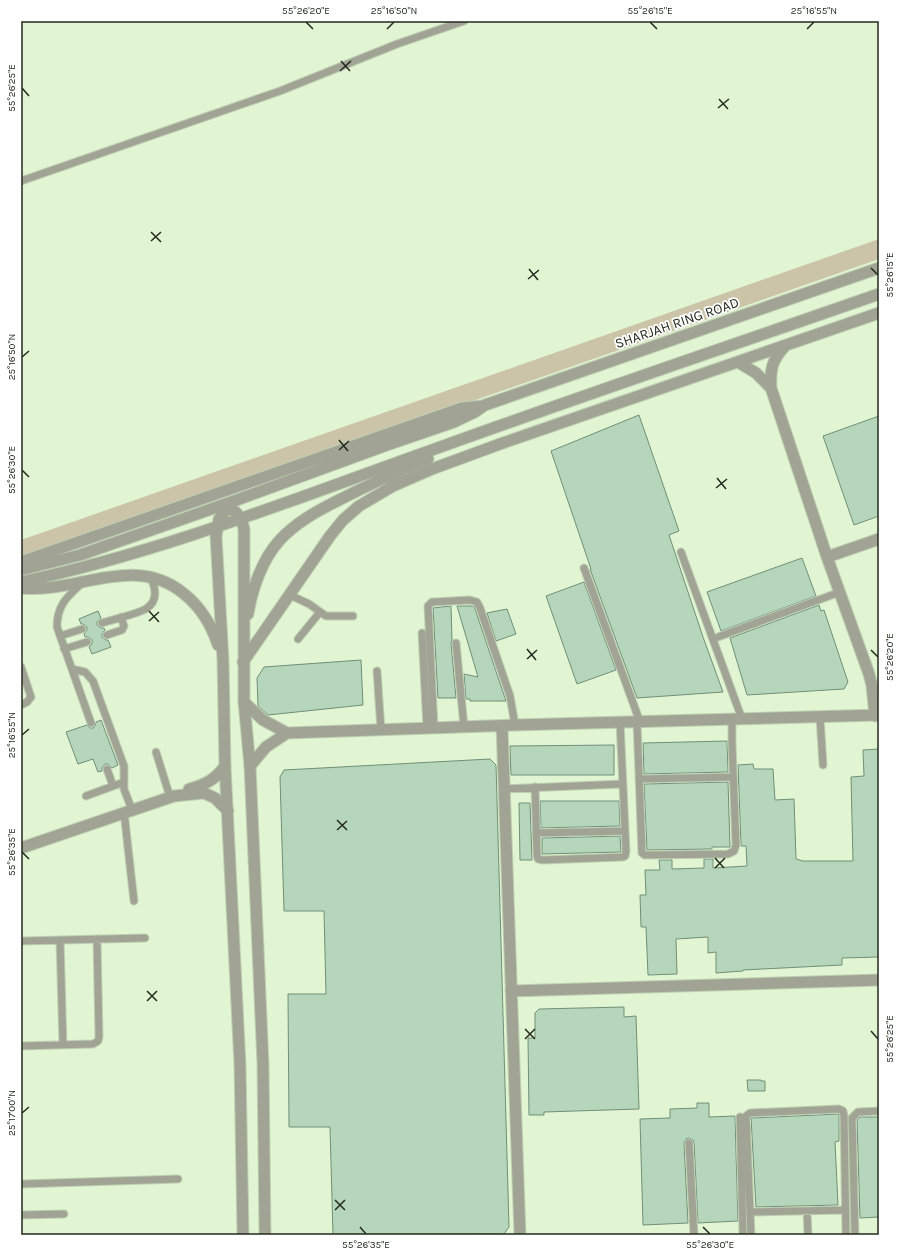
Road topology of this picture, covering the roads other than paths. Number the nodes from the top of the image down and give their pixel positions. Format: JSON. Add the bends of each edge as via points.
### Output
{"nodes":[{"id":1,"x":464,"y":21,"type":"edge"},
{"id":2,"x":21,"y":181,"type":"edge"},
{"id":3,"x":879,"y":268,"type":"edge"},
{"id":4,"x":879,"y":294,"type":"edge"},
{"id":5,"x":879,"y":313,"type":"edge"},
{"id":6,"x":785,"y":346,"type":"junction"},
{"id":7,"x":738,"y":362,"type":"junction"},
{"id":8,"x":771,"y":388,"type":"junction"},
{"id":9,"x":485,"y":406,"type":"junction"},
{"id":10,"x":493,"y":428,"type":"junction"},
{"id":11,"x":228,"y":505,"type":"junction"},
{"id":12,"x":241,"y":518,"type":"junction"},
{"id":13,"x":217,"y":527,"type":"junction"},
{"id":14,"x":879,"y":540,"type":"edge"},
{"id":15,"x":681,"y":552,"type":"dead end"},
{"id":16,"x":827,"y":557,"type":"junction"},
{"id":17,"x":21,"y":562,"type":"edge"},
{"id":18,"x":584,"y":568,"type":"dead end"},
{"id":19,"x":21,"y":570,"type":"edge"},
{"id":20,"x":150,"y":577,"type":"junction"},
{"id":21,"x":84,"y":581,"type":"junction"},
{"id":22,"x":21,"y":582,"type":"edge"},
{"id":23,"x":21,"y":588,"type":"edge"},
{"id":24,"x":840,"y":592,"type":"junction"},
{"id":25,"x":290,"y":595,"type":"junction"},
{"id":26,"x":320,"y":612,"type":"junction"},
{"id":27,"x":353,"y":616,"type":"dead end"},
{"id":28,"x":121,"y":617,"type":"junction"},
{"id":29,"x":102,"y":623,"type":"dead end"},
{"id":30,"x":82,"y":629,"type":"dead end"},
{"id":31,"x":422,"y":633,"type":"dead end"},
{"id":32,"x":107,"y":635,"type":"dead end"},
{"id":33,"x":60,"y":636,"type":"junction"},
{"id":34,"x":718,"y":637,"type":"dead end"},
{"id":35,"x":298,"y":639,"type":"dead end"},
{"id":36,"x":244,"y":641,"type":"junction"},
{"id":37,"x":87,"y":642,"type":"dead end"},
{"id":38,"x":456,"y":643,"type":"dead end"},
{"id":39,"x":64,"y":649,"type":"junction"},
{"id":40,"x":223,"y":660,"type":"junction"},
{"id":41,"x":243,"y":662,"type":"junction"},
{"id":42,"x":21,"y":666,"type":"edge"},
{"id":43,"x":72,"y":669,"type":"junction"},
{"id":44,"x":377,"y":671,"type":"dead end"},
{"id":45,"x":244,"y":702,"type":"junction"},
{"id":46,"x":21,"y":705,"type":"edge"},
{"id":47,"x":877,"y":715,"type":"edge"},
{"id":48,"x":820,"y":717,"type":"junction"},
{"id":49,"x":737,"y":719,"type":"junction"},
{"id":50,"x":620,"y":722,"type":"junction"},
{"id":51,"x":638,"y":722,"type":"junction"},
{"id":52,"x":91,"y":724,"type":"dead end"},
{"id":53,"x":515,"y":725,"type":"junction"},
{"id":54,"x":502,"y":726,"type":"junction"},
{"id":55,"x":464,"y":727,"type":"junction"},
{"id":56,"x":430,"y":728,"type":"junction"},
{"id":57,"x":381,"y":730,"type":"junction"},
{"id":58,"x":286,"y":733,"type":"junction"},
{"id":59,"x":156,"y":752,"type":"dead end"},
{"id":60,"x":823,"y":765,"type":"dead end"},
{"id":61,"x":225,"y":766,"type":"junction"},
{"id":62,"x":250,"y":766,"type":"junction"},
{"id":63,"x":107,"y":769,"type":"dead end"},
{"id":64,"x":733,"y":777,"type":"junction"},
{"id":65,"x":639,"y":779,"type":"junction"},
{"id":66,"x":124,"y":782,"type":"junction"},
{"id":67,"x":623,"y":784,"type":"junction"},
{"id":68,"x":113,"y":786,"type":"junction"},
{"id":69,"x":535,"y":787,"type":"junction"},
{"id":70,"x":504,"y":789,"type":"junction"},
{"id":71,"x":86,"y":796,"type":"dead end"},
{"id":72,"x":172,"y":797,"type":"junction"},
{"id":73,"x":128,"y":811,"type":"junction"},
{"id":74,"x":228,"y":811,"type":"junction"},
{"id":75,"x":624,"y":831,"type":"junction"},
{"id":76,"x":536,"y":833,"type":"junction"},
{"id":77,"x":21,"y":848,"type":"edge"},
{"id":78,"x":134,"y":901,"type":"dead end"},
{"id":79,"x":145,"y":938,"type":"dead end"},
{"id":80,"x":97,"y":939,"type":"junction"},
{"id":81,"x":60,"y":940,"type":"junction"},
{"id":82,"x":21,"y":941,"type":"edge"},
{"id":83,"x":879,"y":980,"type":"edge"},
{"id":84,"x":511,"y":991,"type":"junction"},
{"id":85,"x":63,"y":1045,"type":"junction"},
{"id":86,"x":21,"y":1046,"type":"edge"},
{"id":87,"x":879,"y":1112,"type":"edge"},
{"id":88,"x":740,"y":1117,"type":"dead end"},
{"id":89,"x":689,"y":1143,"type":"dead end"},
{"id":90,"x":178,"y":1178,"type":"dead end"},
{"id":91,"x":21,"y":1184,"type":"edge"},
{"id":92,"x":845,"y":1210,"type":"junction"},
{"id":93,"x":807,"y":1211,"type":"junction"},
{"id":94,"x":750,"y":1212,"type":"junction"},
{"id":95,"x":64,"y":1214,"type":"dead end"},
{"id":96,"x":21,"y":1215,"type":"edge"},
{"id":97,"x":267,"y":1232,"type":"edge"},
{"id":98,"x":243,"y":1235,"type":"edge"},
{"id":99,"x":520,"y":1235,"type":"edge"},
{"id":100,"x":694,"y":1235,"type":"edge"},
{"id":101,"x":743,"y":1235,"type":"edge"},
{"id":102,"x":751,"y":1235,"type":"edge"},
{"id":103,"x":808,"y":1235,"type":"edge"},
{"id":104,"x":846,"y":1235,"type":"edge"},
{"id":105,"x":855,"y":1235,"type":"edge"}],
"edges":[{"from":1,"to":2,"type":"lane","via":[[397,44],[280,91]]},
{"from":3,"to":9,"type":"street","name":"SHARJAH RING ROAD"},
{"from":4,"to":10,"type":"street"},
{"from":5,"to":6,"type":"street"},
{"from":6,"to":7,"type":"street"},
{"from":6,"to":8,"type":"street","via":[[773,364],[770,375]]},
{"from":7,"to":8,"type":"street","via":[[756,373]]},
{"from":7,"to":25,"type":"street","via":[[432,469],[376,495],[358,506],[343,520]]},
{"from":8,"to":16,"type":"street"},
{"from":9,"to":11,"type":"street","via":[[454,422]]},
{"from":9,"to":17,"type":"street","via":[[462,408]]},
{"from":10,"to":12,"type":"street"},
{"from":10,"to":36,"type":"street","via":[[465,444],[371,483],[325,507],[291,529],[267,558],[256,582]]},
{"from":11,"to":12,"type":"street"},
{"from":11,"to":13,"type":"street"},
{"from":11,"to":19,"type":"street","via":[[80,555]]},
{"from":12,"to":13,"type":"street"},
{"from":12,"to":36,"type":"street","via":[[244,529]]},
{"from":13,"to":22,"type":"street","via":[[96,564]]},
{"from":13,"to":40,"type":"street"},
{"from":14,"to":16,"type":"street"},
{"from":15,"to":49,"type":"lane"},
{"from":16,"to":24,"type":"street"},
{"from":18,"to":51,"type":"lane"},
{"from":20,"to":21,"type":"street","via":[[126,575]]},
{"from":20,"to":28,"type":"lane","via":[[155,587],[152,603],[145,609]]},
{"from":20,"to":40,"type":"street","via":[[176,587],[192,599],[213,631]]},
{"from":21,"to":23,"type":"street","via":[[43,589]]},
{"from":21,"to":33,"type":"lane","via":[[61,605],[57,619]]},
{"from":24,"to":34,"type":"lane"},
{"from":24,"to":47,"type":"street","via":[[869,674]]},
{"from":25,"to":26,"type":"lane"},
{"from":25,"to":41,"type":"street"},
{"from":26,"to":27,"type":"lane","via":[[329,617]]},
{"from":26,"to":35,"type":"lane"},
{"from":28,"to":29,"type":"lane"},
{"from":28,"to":32,"type":"lane","via":[[124,626],[122,630]]},
{"from":30,"to":33,"type":"lane"},
{"from":31,"to":56,"type":"lane"},
{"from":33,"to":39,"type":"lane"},
{"from":36,"to":41,"type":"street"},
{"from":37,"to":39,"type":"lane"},
{"from":38,"to":55,"type":"lane"},
{"from":39,"to":43,"type":"lane"},
{"from":40,"to":61,"type":"street"},
{"from":41,"to":45,"type":"street"},
{"from":42,"to":46,"type":"lane","via":[[31,697],[28,702]]},
{"from":43,"to":52,"type":"lane"},
{"from":43,"to":66,"type":"lane","via":[[85,672],[93,681],[124,766]]},
{"from":44,"to":57,"type":"lane"},
{"from":45,"to":58,"type":"street","via":[[264,720]]},
{"from":45,"to":62,"type":"street"},
{"from":47,"to":48,"type":"street"},
{"from":48,"to":49,"type":"street"},
{"from":48,"to":60,"type":"lane"},
{"from":49,"to":51,"type":"street"},
{"from":49,"to":64,"type":"lane"},
{"from":50,"to":51,"type":"street"},
{"from":50,"to":53,"type":"street"},
{"from":50,"to":67,"type":"lane"},
{"from":51,"to":65,"type":"lane"},
{"from":53,"to":54,"type":"street"},
{"from":53,"to":56,"type":"lane","via":[[510,696],[480,608],[477,602],[470,600],[432,602],[428,606]]},
{"from":54,"to":55,"type":"street"},
{"from":54,"to":70,"type":"street"},
{"from":55,"to":56,"type":"street"},
{"from":56,"to":57,"type":"street"},
{"from":57,"to":58,"type":"street"},
{"from":58,"to":62,"type":"street","via":[[266,747]]},
{"from":59,"to":72,"type":"lane"},
{"from":61,"to":72,"type":"street","via":[[211,781],[181,791]]},
{"from":61,"to":74,"type":"street"},
{"from":62,"to":97,"type":"street","via":[[263,1064]]},
{"from":63,"to":68,"type":"lane"},
{"from":64,"to":65,"type":"lane"},
{"from":64,"to":65,"type":"lane","via":[[736,845],[734,851],[728,854],[643,854]]},
{"from":66,"to":68,"type":"lane"},
{"from":66,"to":73,"type":"lane"},
{"from":67,"to":69,"type":"lane"},
{"from":67,"to":75,"type":"lane"},
{"from":68,"to":71,"type":"lane"},
{"from":69,"to":70,"type":"lane"},
{"from":69,"to":76,"type":"lane"},
{"from":70,"to":84,"type":"street"},
{"from":72,"to":73,"type":"street"},
{"from":72,"to":74,"type":"street","via":[[204,793],[215,798]]},
{"from":73,"to":77,"type":"street"},
{"from":73,"to":78,"type":"lane"},
{"from":74,"to":98,"type":"street","via":[[240,1072]]},
{"from":75,"to":76,"type":"lane"},
{"from":75,"to":76,"type":"lane","via":[[626,850],[623,857],[550,860],[540,860],[537,857]]},
{"from":79,"to":80,"type":"lane"},
{"from":80,"to":81,"type":"lane"},
{"from":80,"to":85,"type":"lane","via":[[99,1039],[96,1043]]},
{"from":81,"to":82,"type":"lane"},
{"from":81,"to":85,"type":"lane"},
{"from":83,"to":84,"type":"street"},
{"from":84,"to":99,"type":"street"},
{"from":85,"to":86,"type":"lane"},
{"from":87,"to":105,"type":"lane","via":[[858,1112],[852,1118]]},
{"from":88,"to":101,"type":"lane"},
{"from":89,"to":100,"type":"lane"},
{"from":90,"to":91,"type":"lane"},
{"from":92,"to":93,"type":"lane"},
{"from":92,"to":94,"type":"lane","via":[[844,1116],[843,1111],[839,1109],[747,1114],[745,1118]]},
{"from":92,"to":104,"type":"lane"},
{"from":93,"to":94,"type":"lane"},
{"from":93,"to":103,"type":"lane"},
{"from":94,"to":102,"type":"lane"},
{"from":95,"to":96,"type":"lane"}]}
